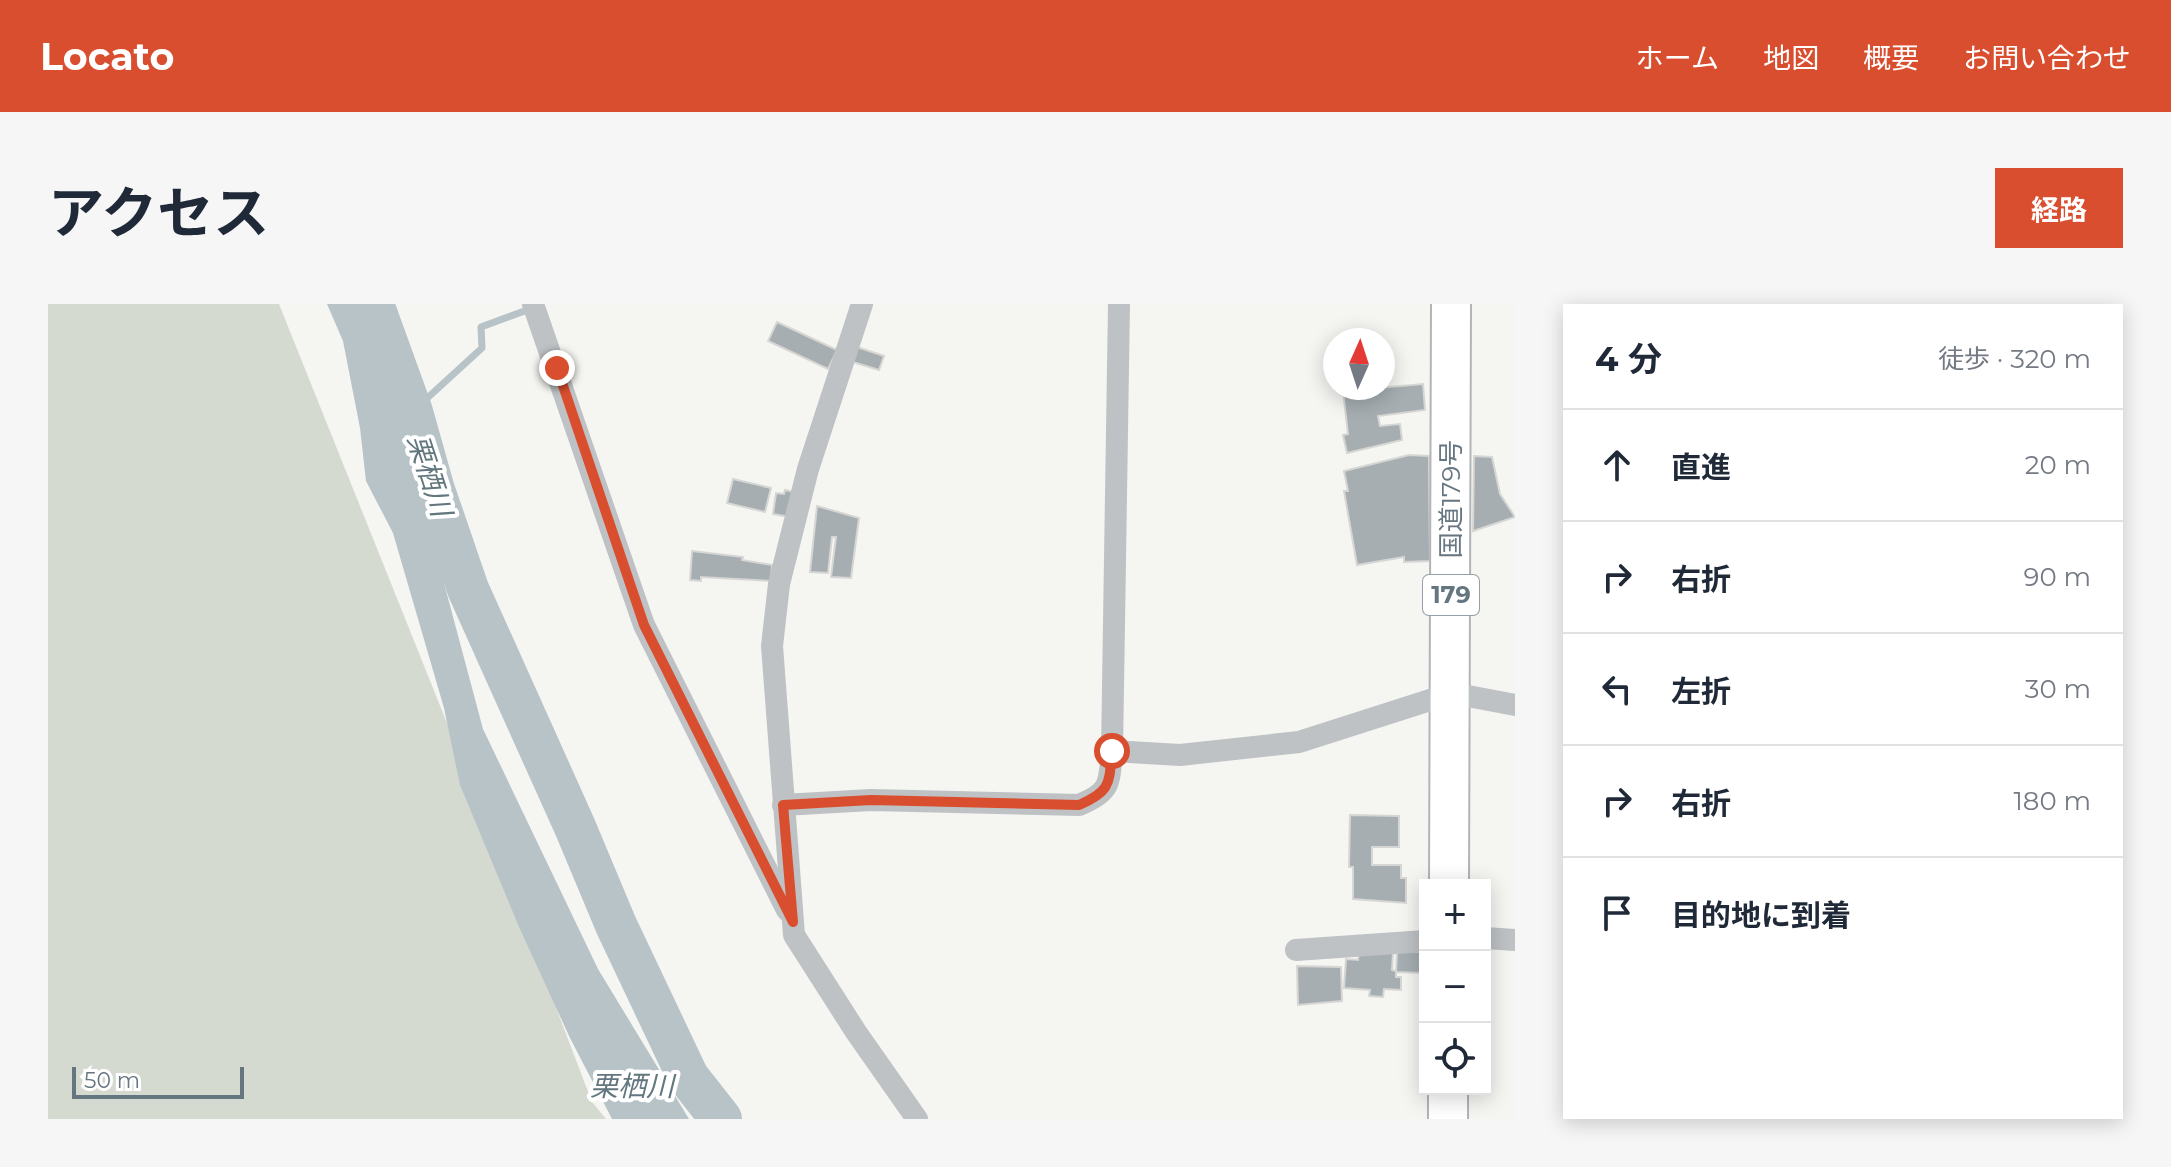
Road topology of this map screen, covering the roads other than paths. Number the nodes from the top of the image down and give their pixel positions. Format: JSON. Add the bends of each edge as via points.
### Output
{"nodes":[{"id":1,"x":533,"y":304,"type":"edge"},
{"id":2,"x":862,"y":304,"type":"edge"},
{"id":3,"x":1119,"y":304,"type":"edge"},
{"id":4,"x":1451,"y":304,"type":"edge"},
{"id":5,"x":1452,"y":693,"type":"junction"},
{"id":6,"x":1515,"y":705,"type":"edge"},
{"id":7,"x":1112,"y":751,"type":"junction"},
{"id":8,"x":783,"y":805,"type":"junction"},
{"id":9,"x":1449,"y":879,"type":"edge"},
{"id":10,"x":793,"y":922,"type":"junction"},
{"id":11,"x":1491,"y":938,"type":"edge"},
{"id":12,"x":1515,"y":940,"type":"edge"},
{"id":13,"x":1419,"y":941,"type":"edge"},
{"id":14,"x":1296,"y":950,"type":"dead end"},
{"id":15,"x":1448,"y":1095,"type":"edge"},
{"id":16,"x":917,"y":1119,"type":"edge"},
{"id":17,"x":1448,"y":1119,"type":"edge"}],
"edges":[{"from":1,"to":10,"type":"street","via":[[644,625]]},
{"from":2,"to":8,"type":"street","via":[[808,469],[779,584],[772,646]]},
{"from":3,"to":7,"type":"street"},
{"from":4,"to":5,"type":"highway","name":"国道179号","number":"179"},
{"from":5,"to":6,"type":"street"},
{"from":5,"to":7,"type":"street","via":[[1299,742],[1180,755]]},
{"from":5,"to":9,"type":"highway","name":"国道179号","number":"179"},
{"from":7,"to":8,"type":"street","via":[[1109,783],[1101,796],[1079,805],[871,800]]},
{"from":8,"to":10,"type":"street"},
{"from":10,"to":16,"type":"street","via":[[794,935]]},
{"from":11,"to":12,"type":"street"},
{"from":13,"to":14,"type":"street"},
{"from":15,"to":17,"type":"highway"}]}
